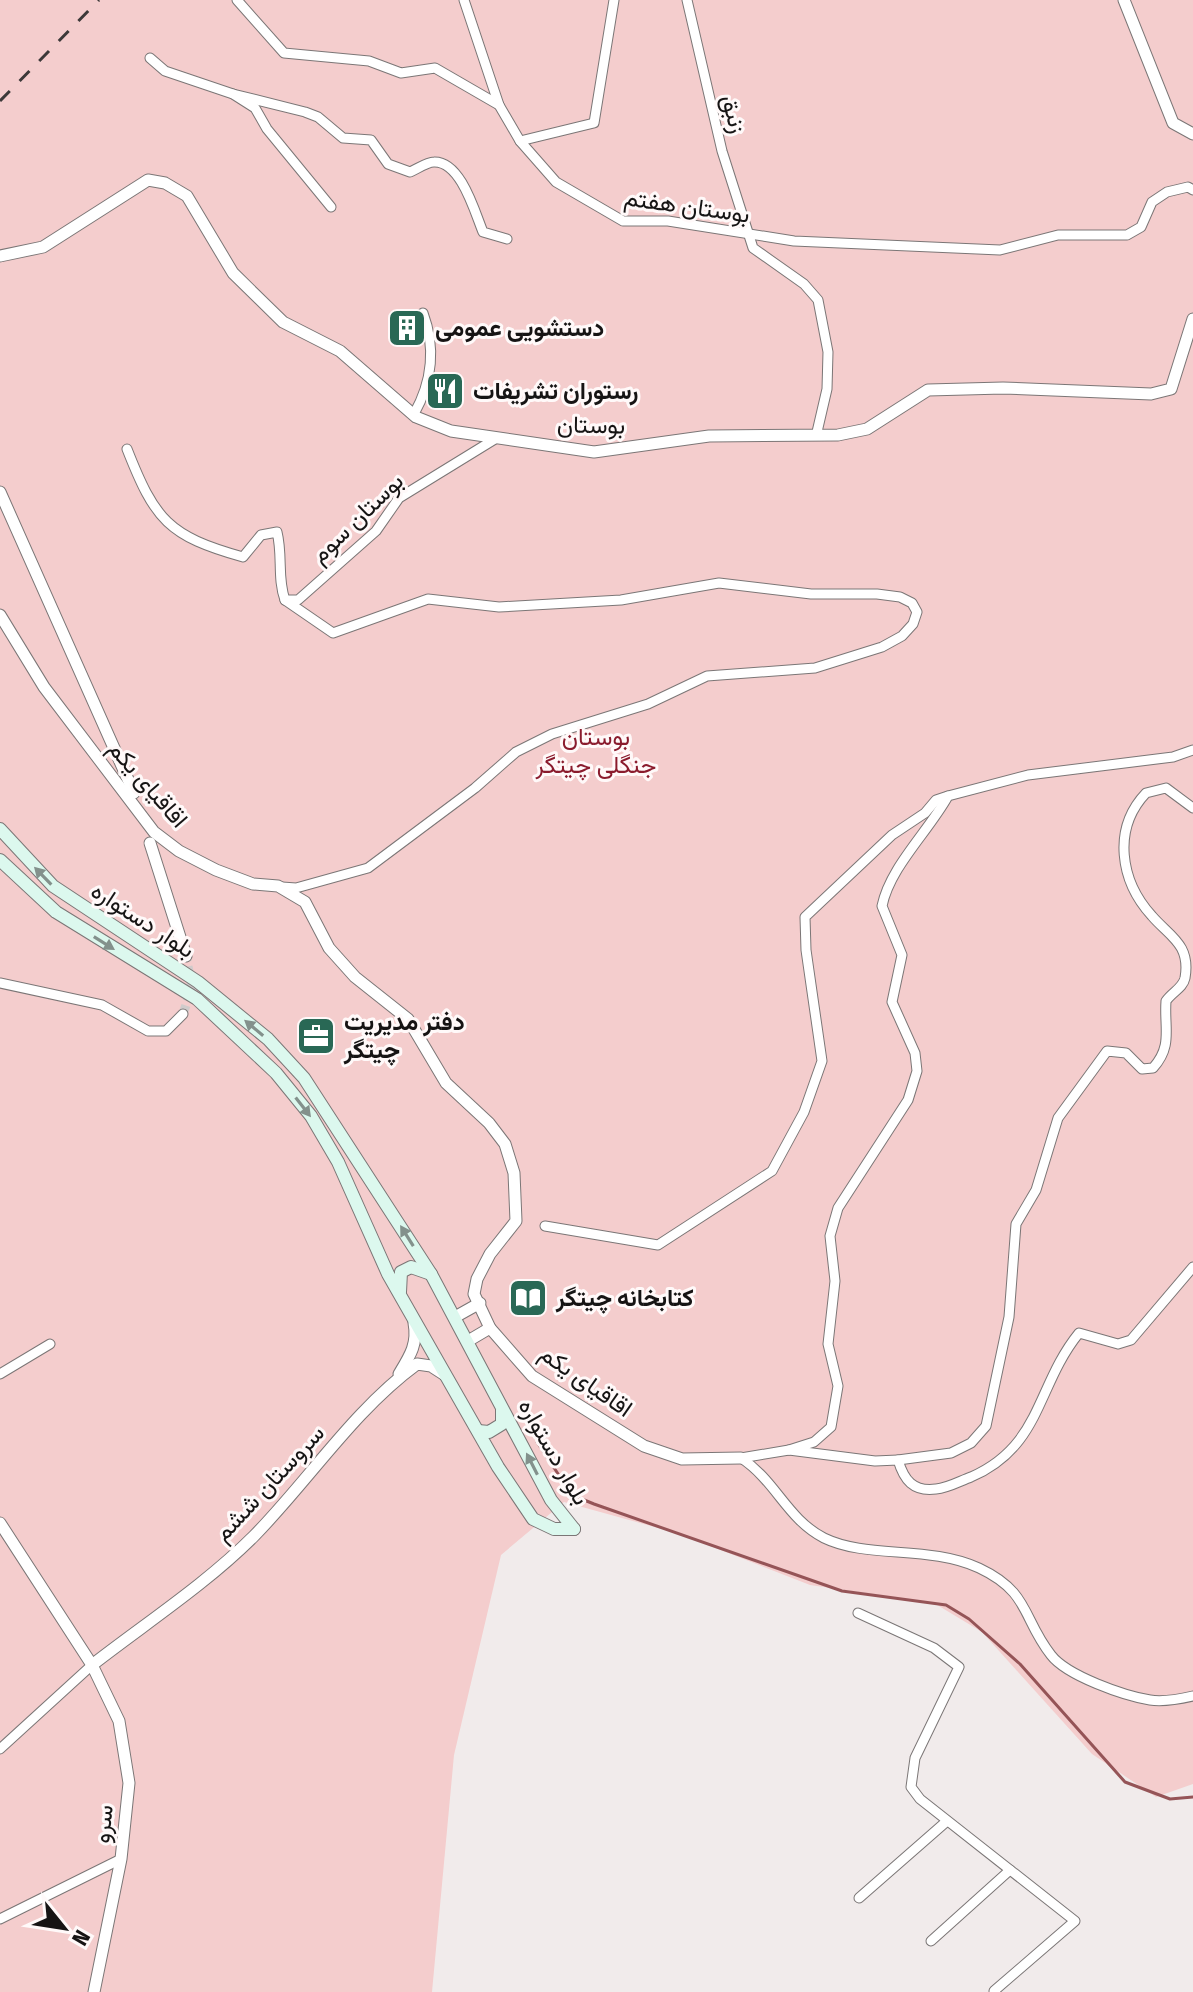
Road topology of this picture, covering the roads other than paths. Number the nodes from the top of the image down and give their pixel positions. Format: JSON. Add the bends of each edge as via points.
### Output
{"nodes":[{"id":1,"x":237,"y":0,"type":"edge"},
{"id":2,"x":464,"y":0,"type":"edge"},
{"id":3,"x":614,"y":0,"type":"edge"},
{"id":4,"x":687,"y":0,"type":"edge"},
{"id":5,"x":1124,"y":0,"type":"edge"},
{"id":6,"x":150,"y":58,"type":"dead end"},
{"id":7,"x":233,"y":94,"type":"junction"},
{"id":8,"x":499,"y":105,"type":"junction"},
{"id":9,"x":1193,"y":134,"type":"edge"},
{"id":10,"x":520,"y":141,"type":"junction"},
{"id":11,"x":1193,"y":190,"type":"edge"},
{"id":12,"x":331,"y":207,"type":"dead end"},
{"id":13,"x":749,"y":236,"type":"junction"},
{"id":14,"x":507,"y":239,"type":"dead end"},
{"id":15,"x":0,"y":256,"type":"edge"},
{"id":16,"x":423,"y":313,"type":"dead end"},
{"id":17,"x":1193,"y":319,"type":"edge"},
{"id":18,"x":414,"y":414,"type":"junction"},
{"id":19,"x":817,"y":432,"type":"junction"},
{"id":20,"x":495,"y":439,"type":"junction"},
{"id":21,"x":127,"y":449,"type":"dead end"},
{"id":22,"x":0,"y":492,"type":"edge"},
{"id":23,"x":285,"y":600,"type":"junction"},
{"id":24,"x":0,"y":615,"type":"edge"},
{"id":25,"x":1193,"y":750,"type":"edge"},
{"id":26,"x":134,"y":793,"type":"dead end"},
{"id":27,"x":948,"y":796,"type":"junction"},
{"id":28,"x":1193,"y":808,"type":"edge"},
{"id":29,"x":0,"y":829,"type":"edge"},
{"id":30,"x":150,"y":843,"type":"dead end"},
{"id":31,"x":0,"y":860,"type":"edge"},
{"id":32,"x":278,"y":886,"type":"junction"},
{"id":33,"x":186,"y":956,"type":"tunnel mouth"},
{"id":34,"x":0,"y":983,"type":"edge"},
{"id":35,"x":183,"y":1014,"type":"dead end"},
{"id":36,"x":545,"y":1226,"type":"dead end"},
{"id":37,"x":1193,"y":1267,"type":"edge"},
{"id":38,"x":431,"y":1274,"type":"junction"},
{"id":39,"x":401,"y":1296,"type":"junction"},
{"id":40,"x":480,"y":1303,"type":"junction"},
{"id":41,"x":413,"y":1314,"type":"junction"},
{"id":42,"x":455,"y":1317,"type":"junction"},
{"id":43,"x":490,"y":1328,"type":"junction"},
{"id":44,"x":468,"y":1341,"type":"junction"},
{"id":45,"x":50,"y":1344,"type":"dead end"},
{"id":46,"x":0,"y":1374,"type":"edge"},
{"id":47,"x":447,"y":1377,"type":"junction"},
{"id":48,"x":394,"y":1381,"type":"junction"},
{"id":49,"x":502,"y":1405,"type":"junction"},
{"id":50,"x":478,"y":1431,"type":"junction"},
{"id":51,"x":789,"y":1450,"type":"junction"},
{"id":52,"x":741,"y":1458,"type":"junction"},
{"id":53,"x":898,"y":1460,"type":"junction"},
{"id":54,"x":0,"y":1523,"type":"edge"},
{"id":55,"x":858,"y":1613,"type":"dead end"},
{"id":56,"x":92,"y":1665,"type":"junction"},
{"id":57,"x":1193,"y":1696,"type":"edge"},
{"id":58,"x":0,"y":1749,"type":"edge"},
{"id":59,"x":947,"y":1821,"type":"junction"},
{"id":60,"x":121,"y":1859,"type":"junction"},
{"id":61,"x":1010,"y":1870,"type":"junction"},
{"id":62,"x":859,"y":1898,"type":"dead end"},
{"id":63,"x":0,"y":1919,"type":"edge"},
{"id":64,"x":931,"y":1941,"type":"dead end"},
{"id":65,"x":994,"y":1991,"type":"edge"},
{"id":66,"x":94,"y":1992,"type":"edge"}],
"edges":[{"from":1,"to":8,"type":"street","name":"بوستان هفتم","via":[[284,53],[369,61],[401,73],[435,68]]},
{"from":2,"to":8,"type":"street"},
{"from":3,"to":10,"type":"street","via":[[594,123]]},
{"from":4,"to":13,"type":"street","name":"زنبق","via":[[722,151]]},
{"from":5,"to":9,"type":"street","via":[[1173,123]]},
{"from":6,"to":7,"type":"street","via":[[165,71]]},
{"from":7,"to":12,"type":"street","via":[[255,108]]},
{"from":7,"to":14,"type":"street","via":[[318,117],[343,138],[371,140],[388,164],[410,172],[433,162],[442,164],[456,172],[483,232]]},
{"from":8,"to":10,"type":"street","name":"بوستان هفتم"},
{"from":10,"to":13,"type":"street","name":"بوستان هفتم","via":[[556,182],[623,221],[668,221]]},
{"from":11,"to":13,"type":"street","name":"بوستان هفتم","via":[[1167,192],[1152,202],[1141,227],[1127,235],[1058,235],[1000,250]]},
{"from":13,"to":19,"type":"street","via":[[753,248],[818,300],[828,352],[827,389]]},
{"from":15,"to":18,"type":"street","name":"بوستان","via":[[43,247],[148,180],[165,183],[187,196],[233,273],[283,322],[340,351]]},
{"from":16,"to":18,"type":"street","via":[[431,359]]},
{"from":17,"to":19,"type":"street","name":"بوستان","via":[[1171,389],[1151,394],[928,390],[867,429],[838,435]]},
{"from":18,"to":20,"type":"street","name":"بوستان","via":[[451,431]]},
{"from":19,"to":20,"type":"street","name":"بوستان","via":[[709,436],[594,452]]},
{"from":20,"to":23,"type":"street","name":"بوستان سوم","via":[[399,498],[376,531],[298,600]]},
{"from":21,"to":23,"type":"street","name":"بوستان سوم","via":[[141,485],[174,532],[243,557],[261,535],[277,532]]},
{"from":22,"to":26,"type":"street"},
{"from":23,"to":32,"type":"street","via":[[333,633],[428,599],[499,607],[621,600],[719,583],[811,594],[888,595],[912,603],[917,612],[902,636],[882,647],[815,668],[707,676],[648,704],[552,734],[516,752],[368,868],[296,888]]},
{"from":24,"to":32,"type":"street","name":"اقاقیای یکم","via":[[44,687],[154,832],[216,870],[253,884]]},
{"from":25,"to":27,"type":"street","via":[[1028,775]]},
{"from":27,"to":36,"type":"street","via":[[892,835],[805,917],[822,1061],[804,1112],[772,1171],[658,1245]]},
{"from":27,"to":51,"type":"street","via":[[885,892],[884,919],[902,955],[892,1002],[915,1053],[917,1071],[908,1100],[838,1208],[830,1236],[835,1281],[828,1344],[838,1386],[831,1427],[814,1442]]},
{"from":28,"to":53,"type":"street","via":[[1166,788],[1146,793],[1127,822],[1122,842],[1134,892],[1173,933],[1186,967],[1183,985],[1166,1001],[1168,1044],[1163,1057],[1153,1068],[1142,1069],[1126,1053],[1107,1051],[1058,1118],[1036,1190],[1016,1224],[1009,1317],[986,1426],[971,1443],[951,1453]]},
{"from":38,"to":29,"type":"main road","name":"بلوار دستواره","one_way":true,"via":[[311,1089],[268,1039],[198,982],[53,886]]},
{"from":30,"to":33,"type":"street"},
{"from":31,"to":39,"type":"main road","name":"بلوار دستواره","one_way":true,"via":[[56,912],[197,999],[276,1073],[311,1116],[338,1162]]},
{"from":32,"to":40,"type":"street","name":"اقاقیای یکم","via":[[305,902],[329,948],[355,977],[408,1019],[446,1083],[505,1144],[514,1173],[516,1221],[477,1279],[474,1294]]},
{"from":34,"to":35,"type":"street","via":[[102,1005],[148,1031],[166,1031]]},
{"from":37,"to":53,"type":"street","via":[[1131,1340],[1118,1344],[1079,1333],[1048,1385],[1033,1424],[1020,1443],[991,1466],[940,1489],[922,1490],[909,1484]]},
{"from":38,"to":39,"type":"main road","via":[[411,1267],[401,1272]]},
{"from":38,"to":42,"type":"main road","name":"بلوار دستواره"},
{"from":39,"to":41,"type":"main road","name":"بلوار دستواره"},
{"from":40,"to":42,"type":"street"},
{"from":40,"to":43,"type":"street","name":"اقاقیای یکم"},
{"from":41,"to":47,"type":"main road","name":"بلوار دستواره"},
{"from":41,"to":48,"type":"street","via":[[412,1353]]},
{"from":42,"to":44,"type":"main road","name":"بلوار دستواره"},
{"from":43,"to":44,"type":"street"},
{"from":43,"to":52,"type":"street","name":"اقاقیای یکم","via":[[532,1376],[644,1446],[682,1459]]},
{"from":44,"to":49,"type":"main road","name":"بلوار دستواره"},
{"from":45,"to":46,"type":"street"},
{"from":47,"to":48,"type":"street","via":[[417,1364]]},
{"from":47,"to":50,"type":"main road","name":"بلوار دستواره"},
{"from":48,"to":56,"type":"street","name":"سروستان ششم","via":[[255,1535]]},
{"from":49,"to":50,"type":"main road","via":[[502,1424],[489,1432]]},
{"from":50,"to":49,"type":"main road","name":"بلوار دستواره","one_way":true,"via":[[533,1519],[554,1529],[574,1529],[551,1500]]},
{"from":51,"to":52,"type":"street"},
{"from":51,"to":53,"type":"street"},
{"from":52,"to":57,"type":"street","via":[[762,1472],[798,1520],[825,1538],[859,1548],[933,1554],[979,1568],[1015,1590],[1052,1657],[1081,1675],[1153,1700]]},
{"from":54,"to":56,"type":"street","name":"سرو"},
{"from":55,"to":59,"type":"street","via":[[934,1648],[959,1667],[911,1774],[911,1787],[920,1799]]},
{"from":56,"to":58,"type":"street"},
{"from":56,"to":60,"type":"street","name":"سرو","via":[[119,1721],[129,1783]]},
{"from":59,"to":61,"type":"street"},
{"from":59,"to":62,"type":"street"},
{"from":60,"to":63,"type":"street"},
{"from":60,"to":66,"type":"street","name":"سرو"},
{"from":61,"to":64,"type":"street"},
{"from":61,"to":65,"type":"street","via":[[1075,1921]]}]}
